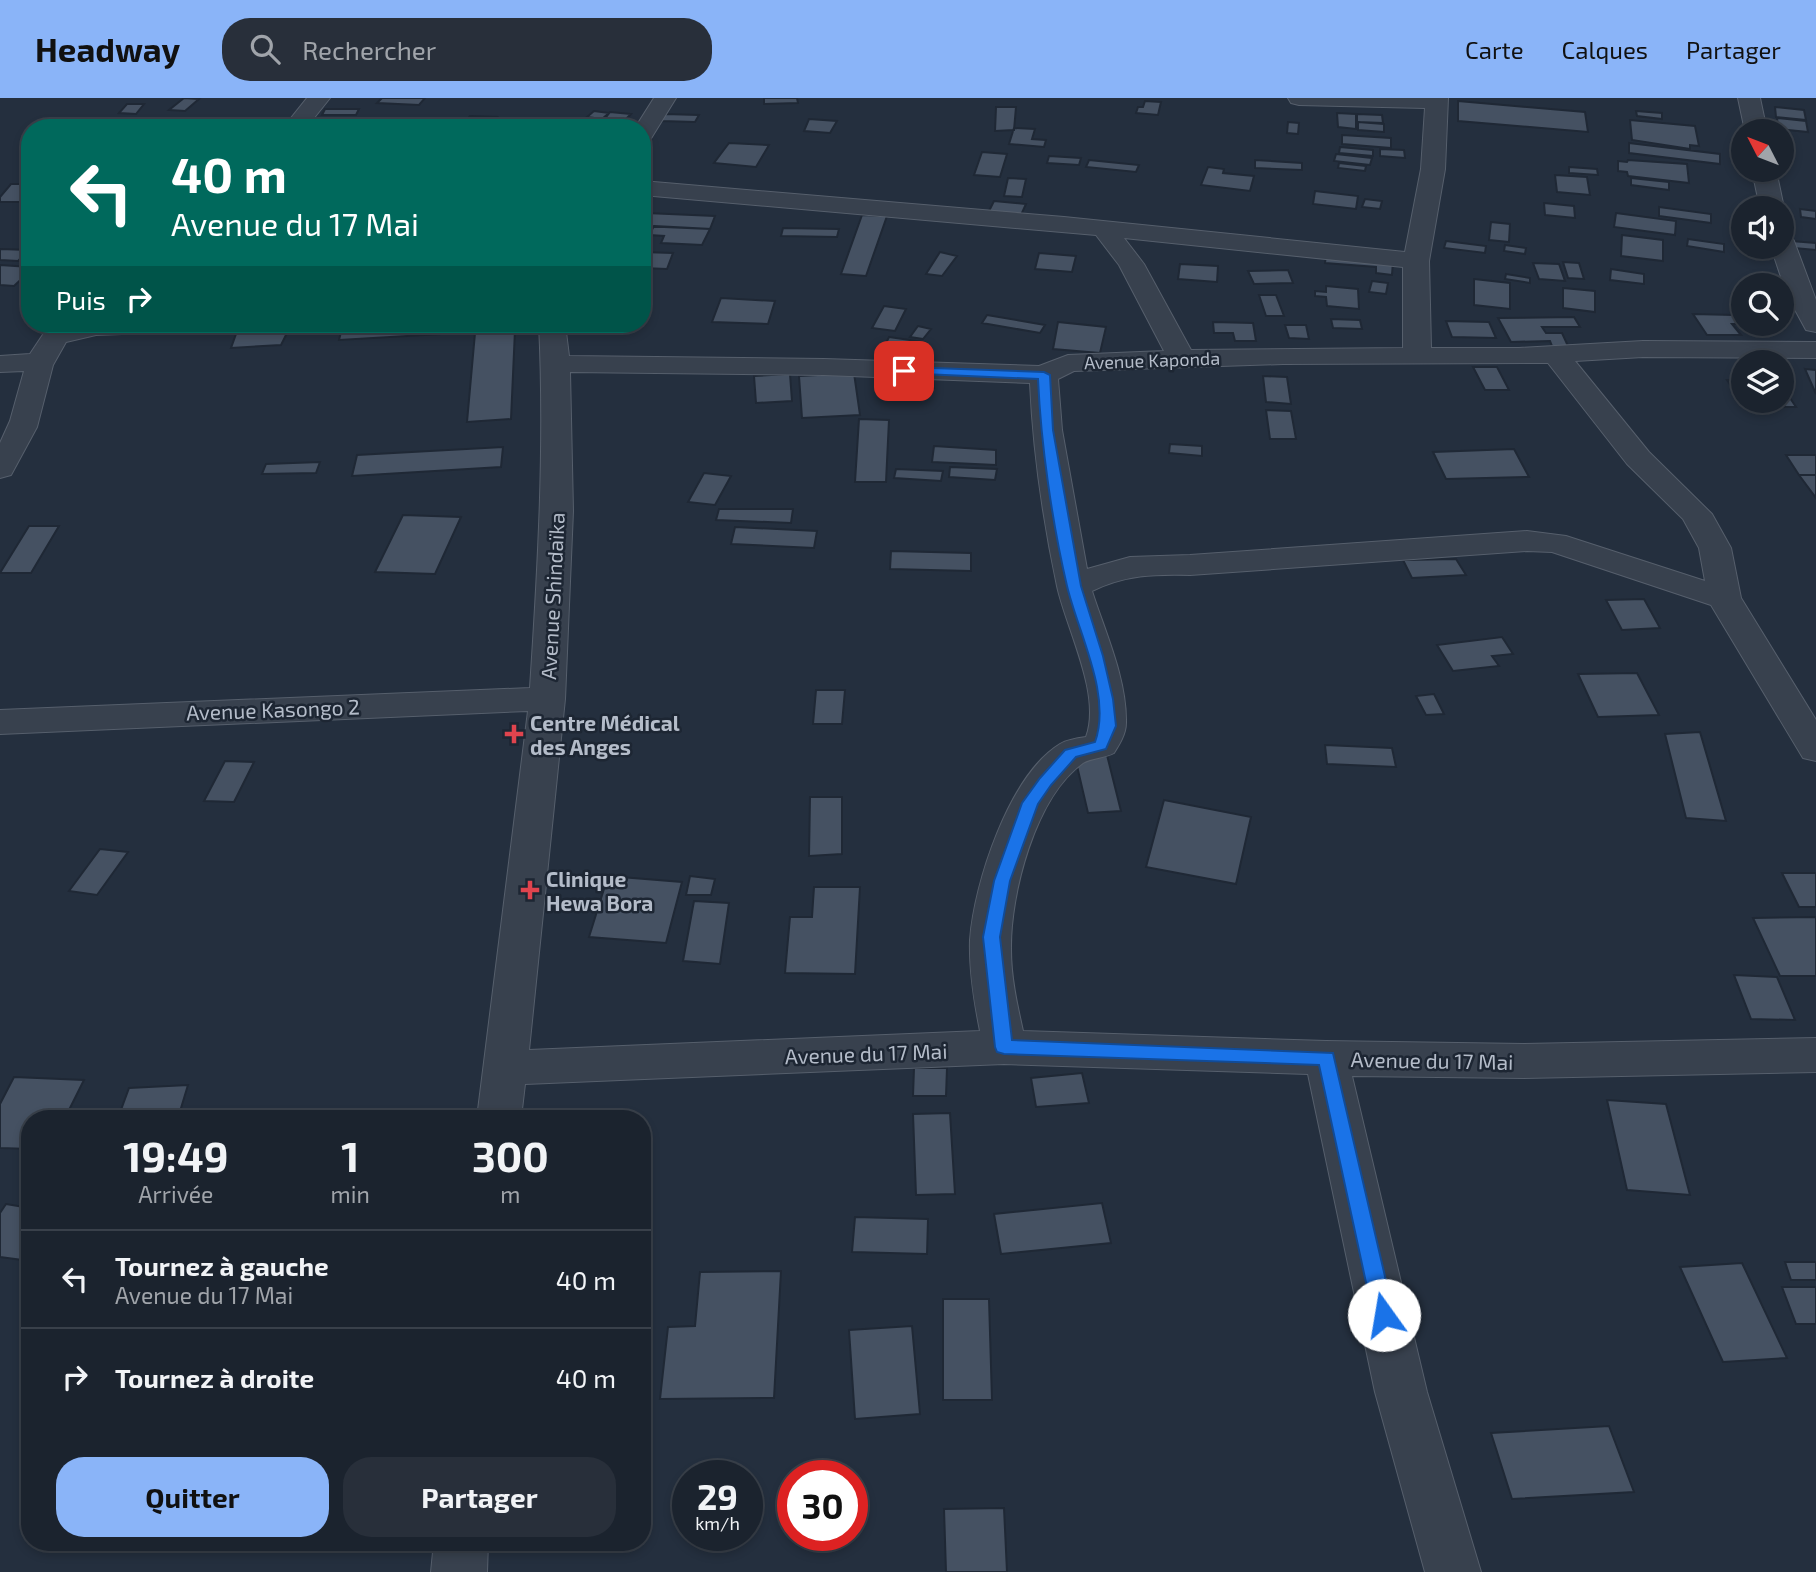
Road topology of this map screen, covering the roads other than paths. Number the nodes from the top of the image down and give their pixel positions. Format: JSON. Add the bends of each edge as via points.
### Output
{"nodes":[{"id":1,"x":318,"y":98,"type":"edge"},
{"id":2,"x":665,"y":98,"type":"edge"},
{"id":3,"x":1299,"y":98,"type":"edge"},
{"id":4,"x":1749,"y":98,"type":"edge"},
{"id":5,"x":1437,"y":100,"type":"edge"},
{"id":6,"x":301,"y":119,"type":"edge"},
{"id":7,"x":1753,"y":119,"type":"edge"},
{"id":8,"x":651,"y":121,"type":"edge"},
{"id":9,"x":651,"y":189,"type":"edge"},
{"id":10,"x":1104,"y":228,"type":"junction"},
{"id":11,"x":1790,"y":259,"type":"edge"},
{"id":12,"x":1416,"y":261,"type":"junction"},
{"id":13,"x":1808,"y":299,"type":"edge"},
{"id":14,"x":1816,"y":324,"type":"edge"},
{"id":15,"x":67,"y":333,"type":"edge"},
{"id":16,"x":553,"y":333,"type":"edge"},
{"id":17,"x":1816,"y":350,"type":"edge"},
{"id":18,"x":1556,"y":355,"type":"junction"},
{"id":19,"x":1417,"y":356,"type":"junction"},
{"id":20,"x":1182,"y":359,"type":"junction"},
{"id":21,"x":42,"y":360,"type":"junction"},
{"id":22,"x":0,"y":364,"type":"edge"},
{"id":23,"x":556,"y":364,"type":"junction"},
{"id":24,"x":1044,"y":375,"type":"junction"},
{"id":25,"x":0,"y":469,"type":"edge"},
{"id":26,"x":1074,"y":586,"type":"junction"},
{"id":27,"x":1724,"y":598,"type":"junction"},
{"id":28,"x":547,"y":699,"type":"junction"},
{"id":29,"x":0,"y":722,"type":"edge"},
{"id":30,"x":1816,"y":749,"type":"edge"},
{"id":31,"x":1004,"y":1047,"type":"junction"},
{"id":32,"x":1816,"y":1055,"type":"edge"},
{"id":33,"x":1326,"y":1058,"type":"junction"},
{"id":34,"x":503,"y":1068,"type":"junction"},
{"id":35,"x":500,"y":1110,"type":"edge"},
{"id":36,"x":460,"y":1551,"type":"edge"},
{"id":37,"x":458,"y":1572,"type":"edge"},
{"id":38,"x":1453,"y":1572,"type":"edge"}],
"edges":[{"from":1,"to":6,"type":"street"},
{"from":2,"to":8,"type":"street"},
{"from":3,"to":5,"type":"street"},
{"from":4,"to":7,"type":"street"},
{"from":5,"to":12,"type":"street","via":[[1433,169]]},
{"from":9,"to":10,"type":"street"},
{"from":10,"to":12,"type":"street"},
{"from":10,"to":20,"type":"street","via":[[1131,264]]},
{"from":11,"to":13,"type":"street"},
{"from":12,"to":19,"type":"street"},
{"from":13,"to":14,"type":"street"},
{"from":15,"to":21,"type":"street","via":[[50,341]]},
{"from":16,"to":23,"type":"street","name":"Avenue Shindaïka"},
{"from":17,"to":18,"type":"street","name":"Avenue Kaponda","via":[[1643,349]]},
{"from":18,"to":19,"type":"street","name":"Avenue Kaponda"},
{"from":18,"to":27,"type":"street","via":[[1638,458],[1696,514],[1715,548]]},
{"from":19,"to":20,"type":"street","name":"Avenue Kaponda"},
{"from":20,"to":24,"type":"street","name":"Avenue Kaponda","via":[[1068,363]]},
{"from":21,"to":22,"type":"street"},
{"from":21,"to":25,"type":"street","via":[[24,423]]},
{"from":23,"to":24,"type":"street","name":"Avenue Kaponda"},
{"from":23,"to":28,"type":"street","name":"Avenue Shindaïka","via":[[557,512]]},
{"from":24,"to":26,"type":"street","via":[[1047,430]]},
{"from":26,"to":27,"type":"street","via":[[1136,564],[1190,565],[1527,541],[1555,543]]},
{"from":26,"to":31,"type":"street","via":[[1096,656],[1108,726],[1101,746],[1071,754],[1045,781],[1015,839],[991,937]]},
{"from":27,"to":30,"type":"street"},
{"from":28,"to":29,"type":"street","name":"Avenue Kasongo 2"},
{"from":28,"to":34,"type":"street","name":"Avenue Shindaïka"},
{"from":31,"to":33,"type":"street","name":"Avenue du 17 Mai"},
{"from":31,"to":34,"type":"street","name":"Avenue du 17 Mai"},
{"from":32,"to":33,"type":"street","name":"Avenue du 17 Mai","via":[[1524,1061]]},
{"from":33,"to":38,"type":"street","via":[[1401,1392]]},
{"from":34,"to":35,"type":"street","name":"Avenue Shindaïka"},
{"from":36,"to":37,"type":"street"}]}
